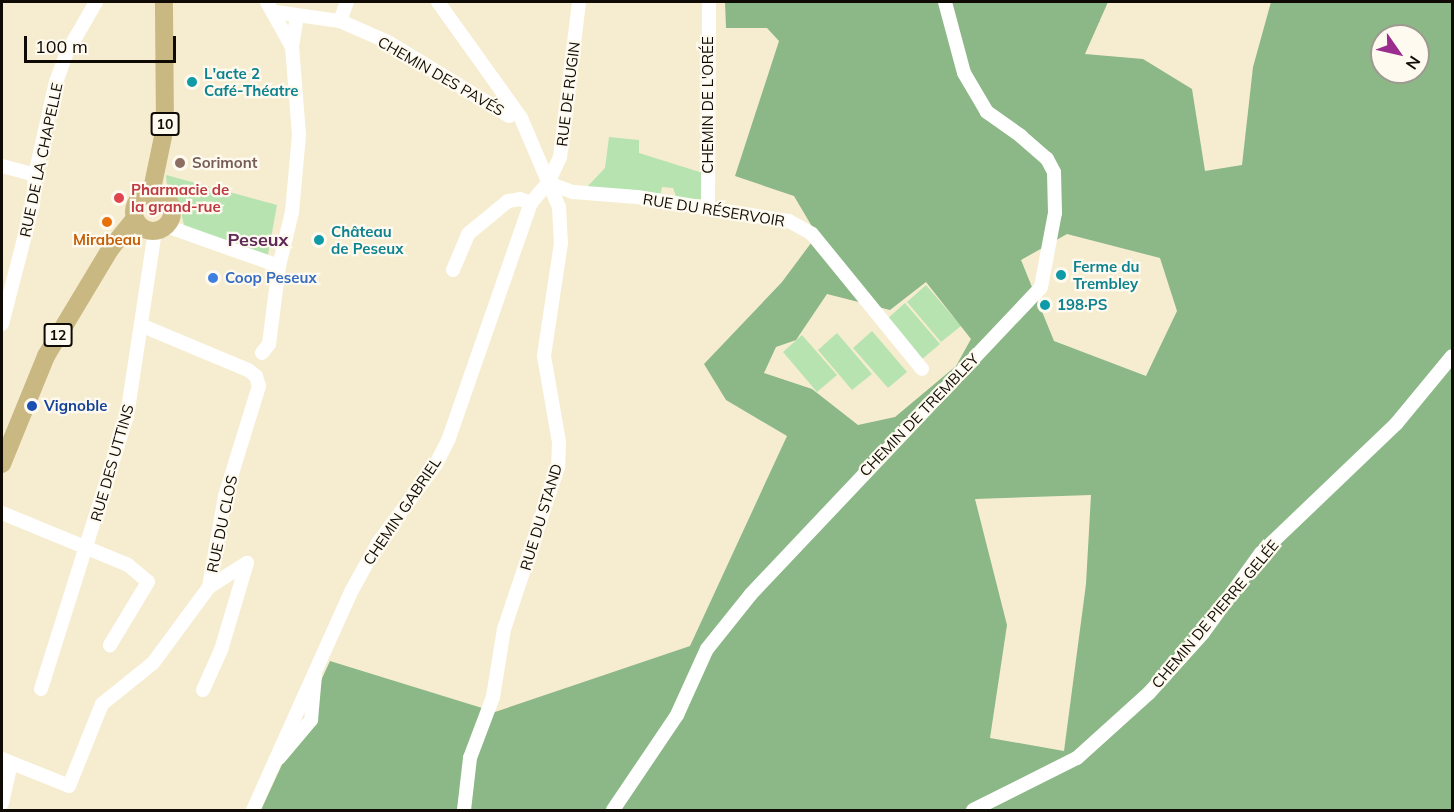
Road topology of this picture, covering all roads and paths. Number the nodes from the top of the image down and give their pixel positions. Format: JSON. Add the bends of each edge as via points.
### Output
{"nodes":[{"id":1,"x":96,"y":2,"type":"edge"},
{"id":2,"x":164,"y":2,"type":"edge"},
{"id":3,"x":347,"y":2,"type":"edge"},
{"id":4,"x":438,"y":2,"type":"edge"},
{"id":5,"x":579,"y":2,"type":"edge"},
{"id":6,"x":709,"y":2,"type":"edge"},
{"id":7,"x":945,"y":2,"type":"edge"},
{"id":8,"x":271,"y":7,"type":"edge"},
{"id":9,"x":297,"y":16,"type":"junction"},
{"id":10,"x":340,"y":21,"type":"junction"},
{"id":11,"x":292,"y":47,"type":"junction"},
{"id":12,"x":509,"y":116,"type":"dead end"},
{"id":13,"x":2,"y":166,"type":"edge"},
{"id":14,"x":35,"y":175,"type":"junction"},
{"id":15,"x":548,"y":183,"type":"junction"},
{"id":16,"x":152,"y":194,"type":"junction"},
{"id":17,"x":531,"y":203,"type":"junction"},
{"id":18,"x":708,"y":208,"type":"junction"},
{"id":19,"x":135,"y":218,"type":"junction"},
{"id":20,"x":161,"y":228,"type":"junction"},
{"id":21,"x":279,"y":267,"type":"junction"},
{"id":22,"x":453,"y":270,"type":"dead end"},
{"id":23,"x":2,"y":324,"type":"edge"},
{"id":24,"x":143,"y":326,"type":"junction"},
{"id":25,"x":262,"y":353,"type":"dead end"},
{"id":26,"x":1452,"y":356,"type":"edge"},
{"id":27,"x":922,"y":369,"type":"dead end"},
{"id":28,"x":2,"y":464,"type":"edge"},
{"id":29,"x":2,"y":513,"type":"edge"},
{"id":30,"x":88,"y":548,"type":"junction"},
{"id":31,"x":209,"y":587,"type":"junction"},
{"id":32,"x":110,"y":645,"type":"dead end"},
{"id":33,"x":41,"y":689,"type":"dead end"},
{"id":34,"x":203,"y":690,"type":"dead end"},
{"id":35,"x":6,"y":761,"type":"edge"},
{"id":36,"x":2,"y":802,"type":"edge"},
{"id":37,"x":253,"y":810,"type":"edge"},
{"id":38,"x":464,"y":810,"type":"edge"},
{"id":39,"x":613,"y":810,"type":"edge"},
{"id":40,"x":974,"y":810,"type":"edge"}],
"edges":[{"from":1,"to":14,"type":"street","name":"RUE DE LA CHAPELLE","via":[[66,54],[56,82]]},
{"from":2,"to":16,"type":"main road","number":"10","via":[[166,120]]},
{"from":3,"to":10,"type":"street"},
{"from":4,"to":15,"type":"street","name":"RUE DU STAND","via":[[521,118]]},
{"from":5,"to":15,"type":"street","name":"RUE DE RUGIN","via":[[560,157]]},
{"from":6,"to":18,"type":"street","name":"CHEMIN DE L'ORÉE"},
{"from":7,"to":39,"type":"street","name":"CHEMIN DE TREMBLEY","via":[[964,73],[987,112],[1047,159],[1054,172],[1055,213],[1041,287],[751,594],[707,649],[677,715]]},
{"from":8,"to":9,"type":"street","name":"CHEMIN DES PAVÉS"},
{"from":8,"to":11,"type":"street"},
{"from":9,"to":10,"type":"street","name":"CHEMIN DES PAVÉS"},
{"from":9,"to":11,"type":"street"},
{"from":10,"to":12,"type":"street","name":"CHEMIN DES PAVÉS","via":[[388,42]]},
{"from":11,"to":21,"type":"street","via":[[299,135],[287,245]]},
{"from":13,"to":14,"type":"street"},
{"from":14,"to":23,"type":"street","name":"RUE DE LA CHAPELLE","via":[[33,204]]},
{"from":15,"to":17,"type":"street","name":"CHEMIN GABRIEL"},
{"from":15,"to":18,"type":"street","name":"RUE DU RÉSERVOIR","via":[[573,192]]},
{"from":15,"to":38,"type":"street","name":"RUE DU STAND","via":[[559,207],[561,243],[544,356],[560,442],[558,467],[504,629],[493,697],[470,758]]},
{"from":16,"to":19,"type":"main road","via":[[137,202]]},
{"from":16,"to":20,"type":"main road","via":[[163,197],[170,206]]},
{"from":17,"to":22,"type":"street","via":[[520,199],[508,201],[468,234]]},
{"from":17,"to":37,"type":"street","name":"CHEMIN GABRIEL","via":[[449,438],[436,464],[378,543],[315,670]]},
{"from":18,"to":27,"type":"street","name":"RUE DU RÉSERVOIR","via":[[789,221],[812,234]]},
{"from":19,"to":20,"type":"main road","via":[[143,228]]},
{"from":19,"to":28,"type":"main road","number":"12","via":[[111,248],[46,356]]},
{"from":20,"to":21,"type":"street"},
{"from":20,"to":24,"type":"street","name":"RUE DES UTTINS"},
{"from":21,"to":25,"type":"street","via":[[269,344]]},
{"from":24,"to":30,"type":"street","name":"RUE DES UTTINS","via":[[127,416]]},
{"from":24,"to":31,"type":"street","name":"RUE DU CLOS","via":[[248,370],[256,376],[259,386],[225,496]]},
{"from":26,"to":40,"type":"street","name":"CHEMIN DE PIERRE GELÉE","via":[[1396,424],[1261,553],[1203,633],[1149,693],[1077,758]]},
{"from":29,"to":30,"type":"street"},
{"from":30,"to":32,"type":"street","via":[[128,565],[148,582]]},
{"from":30,"to":33,"type":"street","name":"RUE DES UTTINS"},
{"from":31,"to":34,"type":"street","via":[[247,563],[221,650]]},
{"from":31,"to":35,"type":"street","name":"RUE DU CLOS","via":[[153,663],[102,704],[69,786]]},
{"from":35,"to":36,"type":"street"}]}
